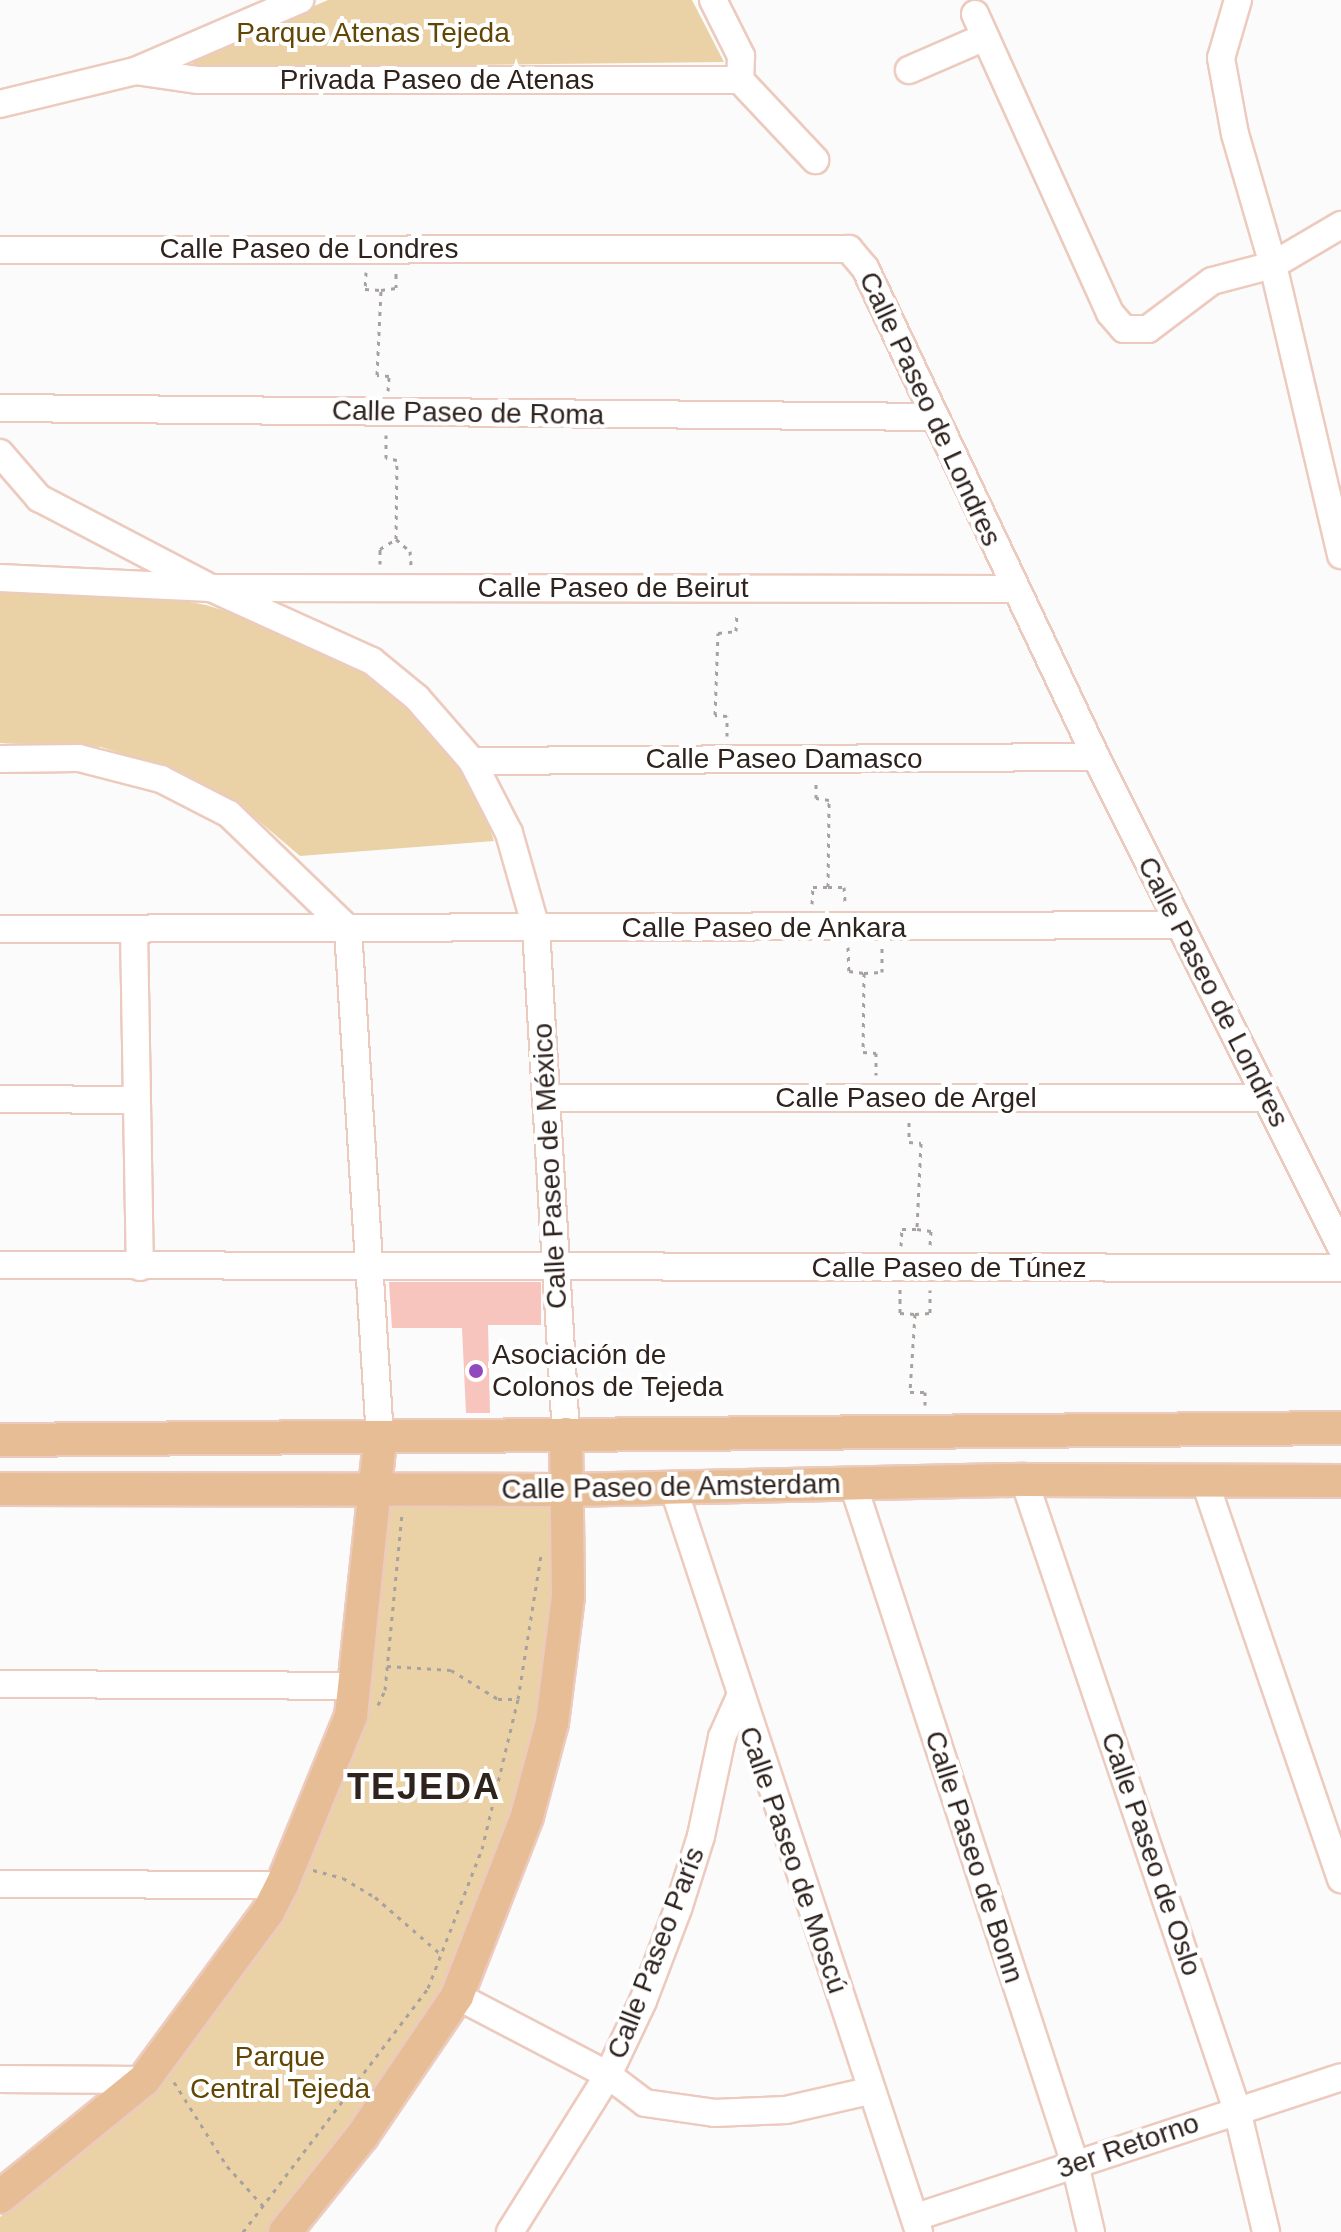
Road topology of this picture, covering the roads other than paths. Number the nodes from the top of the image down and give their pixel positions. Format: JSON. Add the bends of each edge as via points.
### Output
{"nodes":[{"id":1,"x":300,"y":0,"type":"edge"},
{"id":2,"x":713,"y":0,"type":"edge"},
{"id":3,"x":1238,"y":0,"type":"edge"},
{"id":4,"x":182,"y":50,"type":"junction"},
{"id":5,"x":909,"y":70,"type":"dead end"},
{"id":6,"x":135,"y":71,"type":"junction"},
{"id":7,"x":186,"y":78,"type":"junction"},
{"id":8,"x":740,"y":80,"type":"junction"},
{"id":9,"x":8,"y":104,"type":"edge"},
{"id":10,"x":0,"y":126,"type":"edge"},
{"id":11,"x":815,"y":160,"type":"dead end"},
{"id":12,"x":1341,"y":225,"type":"edge"},
{"id":13,"x":0,"y":250,"type":"edge"},
{"id":14,"x":1273,"y":265,"type":"junction"},
{"id":15,"x":0,"y":408,"type":"edge"},
{"id":16,"x":935,"y":417,"type":"junction"},
{"id":17,"x":0,"y":453,"type":"edge"},
{"id":18,"x":1341,"y":555,"type":"edge"},
{"id":19,"x":0,"y":578,"type":"edge"},
{"id":20,"x":211,"y":588,"type":"junction"},
{"id":21,"x":1015,"y":589,"type":"junction"},
{"id":22,"x":1096,"y":757,"type":"junction"},
{"id":23,"x":0,"y":759,"type":"edge"},
{"id":24,"x":472,"y":761,"type":"junction"},
{"id":25,"x":1180,"y":925,"type":"junction"},
{"id":26,"x":536,"y":928,"type":"junction"},
{"id":27,"x":0,"y":929,"type":"edge"},
{"id":28,"x":348,"y":929,"type":"junction"},
{"id":29,"x":134,"y":930,"type":"junction"},
{"id":30,"x":546,"y":1098,"type":"junction"},
{"id":31,"x":1266,"y":1098,"type":"junction"},
{"id":32,"x":0,"y":1099,"type":"edge"},
{"id":33,"x":136,"y":1100,"type":"junction"},
{"id":34,"x":1341,"y":1247,"type":"edge"},
{"id":35,"x":0,"y":1265,"type":"edge"},
{"id":36,"x":370,"y":1265,"type":"junction"},
{"id":37,"x":140,"y":1267,"type":"junction"},
{"id":38,"x":557,"y":1268,"type":"junction"},
{"id":39,"x":1341,"y":1268,"type":"edge"},
{"id":40,"x":1341,"y":1428,"type":"edge"},
{"id":41,"x":566,"y":1434,"type":"junction"},
{"id":42,"x":380,"y":1438,"type":"junction"},
{"id":43,"x":0,"y":1440,"type":"edge"},
{"id":44,"x":1024,"y":1480,"type":"junction"},
{"id":45,"x":1341,"y":1481,"type":"edge"},
{"id":46,"x":1205,"y":1482,"type":"junction"},
{"id":47,"x":853,"y":1484,"type":"junction"},
{"id":48,"x":673,"y":1487,"type":"junction"},
{"id":49,"x":0,"y":1489,"type":"edge"},
{"id":50,"x":378,"y":1489,"type":"junction"},
{"id":51,"x":569,"y":1490,"type":"junction"},
{"id":52,"x":0,"y":1684,"type":"edge"},
{"id":53,"x":357,"y":1686,"type":"junction"},
{"id":54,"x":739,"y":1699,"type":"junction"},
{"id":55,"x":292,"y":1876,"type":"junction"},
{"id":56,"x":1341,"y":1879,"type":"edge"},
{"id":57,"x":0,"y":1884,"type":"edge"},
{"id":58,"x":457,"y":1996,"type":"junction"},
{"id":59,"x":608,"y":2075,"type":"junction"},
{"id":60,"x":155,"y":2076,"type":"junction"},
{"id":61,"x":1341,"y":2077,"type":"edge"},
{"id":62,"x":0,"y":2079,"type":"edge"},
{"id":63,"x":869,"y":2091,"type":"junction"},
{"id":64,"x":1237,"y":2110,"type":"junction"},
{"id":65,"x":1075,"y":2164,"type":"junction"},
{"id":66,"x":0,"y":2197,"type":"edge"},
{"id":67,"x":275,"y":2220,"type":"edge"},
{"id":68,"x":918,"y":2225,"type":"edge"},
{"id":69,"x":510,"y":2232,"type":"edge"},
{"id":70,"x":1091,"y":2232,"type":"edge"},
{"id":71,"x":1266,"y":2232,"type":"edge"}],
"edges":[{"from":1,"to":4,"type":"street","name":"Privada Paseo de Atenas"},
{"from":2,"to":8,"type":"street","via":[[741,56]]},
{"from":3,"to":14,"type":"street","via":[[1221,58],[1235,134]]},
{"from":4,"to":6,"type":"street","name":"Privada Paseo de Atenas"},
{"from":4,"to":7,"type":"street"},
{"from":5,"to":14,"type":"street","via":[[980,25],[1110,313],[1124,329],[1148,329],[1212,281]]},
{"from":6,"to":7,"type":"street","name":"Privada Paseo de Atenas"},
{"from":6,"to":9,"type":"street","name":"Privada Paseo de Atenas"},
{"from":7,"to":8,"type":"street","name":"Privada Paseo de Atenas"},
{"from":8,"to":11,"type":"street"},
{"from":9,"to":10,"type":"street"},
{"from":12,"to":14,"type":"street"},
{"from":13,"to":16,"type":"street","name":"Calle Paseo de Londres","via":[[849,249],[865,268]]},
{"from":14,"to":18,"type":"street"},
{"from":15,"to":16,"type":"street","name":"Calle Paseo de Roma"},
{"from":16,"to":21,"type":"street","name":"Calle Paseo de Londres"},
{"from":17,"to":20,"type":"street","via":[[39,498]]},
{"from":19,"to":20,"type":"street","name":"Calle Paseo de México"},
{"from":20,"to":21,"type":"street","name":"Calle Paseo de Beirut"},
{"from":20,"to":24,"type":"street","name":"Calle Paseo de México","via":[[372,661],[417,698]]},
{"from":21,"to":22,"type":"street","name":"Calle Paseo de Londres"},
{"from":22,"to":24,"type":"street","name":"Calle Paseo Damasco"},
{"from":22,"to":25,"type":"street","name":"Calle Paseo de Londres"},
{"from":23,"to":28,"type":"street","via":[[79,758],[161,779],[229,814]]},
{"from":24,"to":26,"type":"street","name":"Calle Paseo de México","via":[[509,833]]},
{"from":25,"to":26,"type":"street","name":"Calle Paseo de Ankara"},
{"from":25,"to":31,"type":"street","name":"Calle Paseo de Londres"},
{"from":26,"to":28,"type":"street","name":"Calle Paseo de Ankara"},
{"from":26,"to":30,"type":"street","name":"Calle Paseo de México"},
{"from":27,"to":29,"type":"street","name":"Calle Paseo de Ankara"},
{"from":28,"to":29,"type":"street","name":"Calle Paseo de Ankara"},
{"from":28,"to":36,"type":"street"},
{"from":29,"to":33,"type":"street"},
{"from":30,"to":31,"type":"street","name":"Calle Paseo de Argel"},
{"from":30,"to":38,"type":"street","name":"Calle Paseo de México"},
{"from":31,"to":34,"type":"street","name":"Calle Paseo de Londres"},
{"from":32,"to":33,"type":"street"},
{"from":33,"to":37,"type":"street"},
{"from":35,"to":37,"type":"street","name":"Calle Paseo de Túnez"},
{"from":36,"to":37,"type":"street","name":"Calle Paseo de Túnez"},
{"from":36,"to":38,"type":"street","name":"Calle Paseo de Túnez"},
{"from":36,"to":42,"type":"street"},
{"from":38,"to":39,"type":"street","name":"Calle Paseo de Túnez"},
{"from":38,"to":41,"type":"street","name":"Calle Paseo de México"},
{"from":40,"to":41,"type":"main road","name":"Calle Paseo de Amsterdam"},
{"from":41,"to":42,"type":"main road","name":"Calle Paseo de Amsterdam"},
{"from":41,"to":51,"type":"main road","name":"Calle Paseo de México"},
{"from":42,"to":43,"type":"main road","name":"Calle Paseo de Amsterdam"},
{"from":42,"to":50,"type":"main road"},
{"from":44,"to":46,"type":"main road","name":"Calle Paseo de Amsterdam"},
{"from":44,"to":47,"type":"main road","name":"Calle Paseo de Amsterdam"},
{"from":44,"to":64,"type":"street","name":"Calle Paseo de Oslo"},
{"from":45,"to":46,"type":"main road","name":"Calle Paseo de Amsterdam"},
{"from":46,"to":56,"type":"street"},
{"from":47,"to":48,"type":"main road","name":"Calle Paseo de Amsterdam"},
{"from":47,"to":65,"type":"street","name":"Calle Paseo de Bonn"},
{"from":48,"to":51,"type":"main road","name":"Calle Paseo de Amsterdam"},
{"from":48,"to":54,"type":"street","name":"Calle Paseo de Moscú"},
{"from":49,"to":50,"type":"main road","name":"Calle Paseo de Amsterdam"},
{"from":50,"to":51,"type":"main road","name":"Calle Paseo de Amsterdam"},
{"from":50,"to":53,"type":"main road"},
{"from":51,"to":58,"type":"main road","name":"Calle Paseo de México","via":[[568,1597],[552,1723],[527,1816]]},
{"from":52,"to":53,"type":"street"},
{"from":53,"to":55,"type":"main road"},
{"from":54,"to":59,"type":"street","name":"Calle Paseo París","via":[[722,1737],[701,1836],[678,1909]]},
{"from":54,"to":63,"type":"street","name":"Calle Paseo de Moscú"},
{"from":55,"to":57,"type":"street"},
{"from":55,"to":60,"type":"main road"},
{"from":58,"to":59,"type":"street"},
{"from":58,"to":67,"type":"main road","name":"Calle Paseo de México","via":[[362,2136]]},
{"from":59,"to":63,"type":"street","via":[[645,2103],[714,2113],[786,2110]]},
{"from":59,"to":69,"type":"street","name":"Calle Paseo París"},
{"from":60,"to":62,"type":"street"},
{"from":60,"to":66,"type":"main road"},
{"from":61,"to":64,"type":"street","name":"3er Retorno"},
{"from":63,"to":68,"type":"street","name":"Calle Paseo de Moscú"},
{"from":64,"to":65,"type":"street","name":"3er Retorno"},
{"from":64,"to":71,"type":"street","name":"Calle Paseo de Oslo"},
{"from":65,"to":68,"type":"street","name":"3er Retorno"},
{"from":65,"to":70,"type":"street","name":"Calle Paseo de Bonn"}]}
